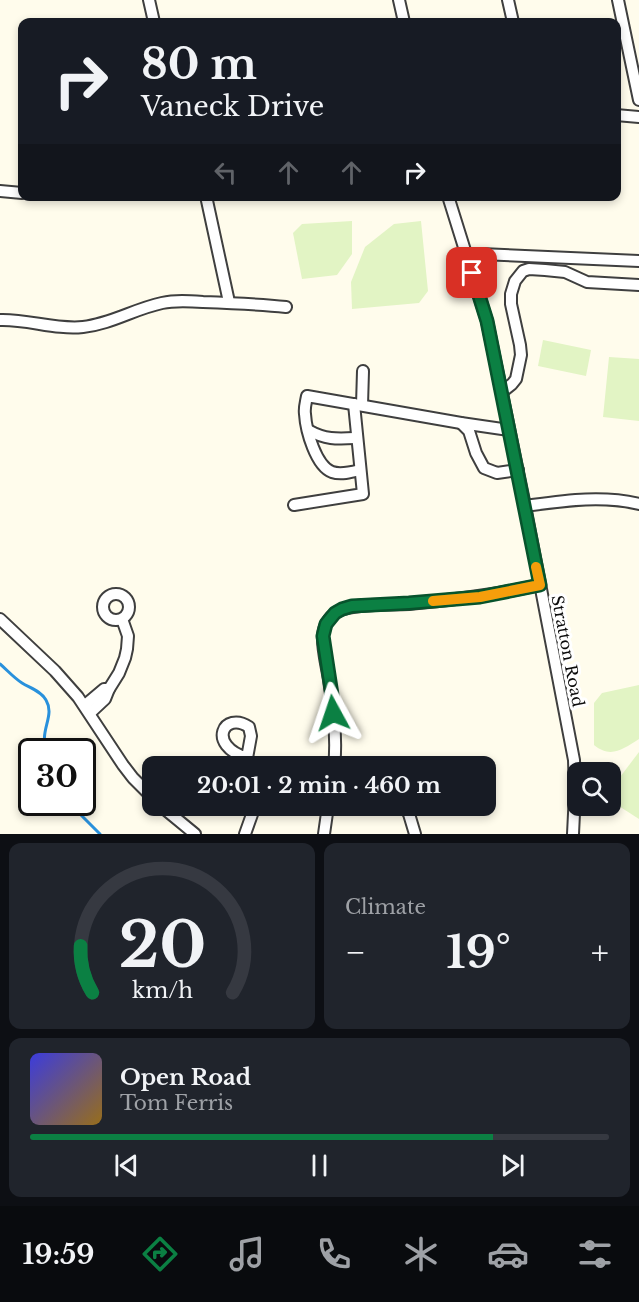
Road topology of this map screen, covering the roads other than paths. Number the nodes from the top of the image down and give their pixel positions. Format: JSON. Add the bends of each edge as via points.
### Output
{"nodes":[{"id":1,"x":148,"y":0,"type":"edge"},
{"id":2,"x":399,"y":0,"type":"edge"},
{"id":3,"x":508,"y":0,"type":"edge"},
{"id":4,"x":618,"y":0,"type":"edge"},
{"id":5,"x":153,"y":18,"type":"edge"},
{"id":6,"x":403,"y":18,"type":"edge"},
{"id":7,"x":512,"y":18,"type":"edge"},
{"id":8,"x":639,"y":100,"type":"edge"},
{"id":9,"x":621,"y":115,"type":"edge"},
{"id":10,"x":639,"y":117,"type":"edge"},
{"id":11,"x":0,"y":191,"type":"edge"},
{"id":12,"x":18,"y":193,"type":"edge"},
{"id":13,"x":207,"y":201,"type":"edge"},
{"id":14,"x":450,"y":201,"type":"edge"},
{"id":15,"x":467,"y":257,"type":"junction"},
{"id":16,"x":566,"y":258,"type":"junction"},
{"id":17,"x":639,"y":261,"type":"edge"},
{"id":18,"x":565,"y":272,"type":"junction"},
{"id":19,"x":639,"y":285,"type":"edge"},
{"id":20,"x":229,"y":302,"type":"junction"},
{"id":21,"x":286,"y":307,"type":"dead end"},
{"id":22,"x":0,"y":320,"type":"edge"},
{"id":23,"x":363,"y":371,"type":"dead end"},
{"id":24,"x":502,"y":392,"type":"junction"},
{"id":25,"x":358,"y":404,"type":"junction"},
{"id":26,"x":461,"y":423,"type":"junction"},
{"id":27,"x":308,"y":430,"type":"junction"},
{"id":28,"x":509,"y":430,"type":"junction"},
{"id":29,"x":357,"y":438,"type":"junction"},
{"id":30,"x":360,"y":470,"type":"junction"},
{"id":31,"x":518,"y":470,"type":"junction"},
{"id":32,"x":639,"y":504,"type":"edge"},
{"id":33,"x":294,"y":505,"type":"dead end"},
{"id":34,"x":525,"y":506,"type":"junction"},
{"id":35,"x":540,"y":585,"type":"junction"},
{"id":36,"x":0,"y":619,"type":"edge"},
{"id":37,"x":122,"y":619,"type":"dead end"},
{"id":38,"x":87,"y":709,"type":"junction"},
{"id":39,"x":334,"y":756,"type":"edge"},
{"id":40,"x":142,"y":787,"type":"edge"},
{"id":41,"x":173,"y":816,"type":"edge"},
{"id":42,"x":251,"y":816,"type":"edge"},
{"id":43,"x":327,"y":816,"type":"edge"},
{"id":44,"x":410,"y":816,"type":"edge"},
{"id":45,"x":195,"y":834,"type":"edge"},
{"id":46,"x":245,"y":834,"type":"edge"},
{"id":47,"x":324,"y":834,"type":"edge"},
{"id":48,"x":415,"y":834,"type":"edge"},
{"id":49,"x":573,"y":834,"type":"edge"}],
"edges":[{"from":1,"to":5,"type":"street"},
{"from":2,"to":6,"type":"street"},
{"from":3,"to":7,"type":"street"},
{"from":4,"to":8,"type":"street"},
{"from":9,"to":10,"type":"street"},
{"from":11,"to":12,"type":"street"},
{"from":13,"to":20,"type":"street"},
{"from":14,"to":15,"type":"street","name":"Stratton Road"},
{"from":15,"to":16,"type":"street","via":[[482,254]]},
{"from":15,"to":24,"type":"street","name":"Stratton Road","via":[[487,321]]},
{"from":16,"to":17,"type":"street"},
{"from":16,"to":18,"type":"street"},
{"from":18,"to":19,"type":"street","via":[[587,282]]},
{"from":18,"to":24,"type":"street","via":[[529,269],[515,280],[511,304],[520,355],[516,379]]},
{"from":20,"to":21,"type":"street"},
{"from":20,"to":22,"type":"street","via":[[164,302],[84,327]]},
{"from":23,"to":25,"type":"street"},
{"from":24,"to":28,"type":"street","name":"Stratton Road"},
{"from":25,"to":26,"type":"street"},
{"from":25,"to":27,"type":"street","via":[[307,396],[304,412]]},
{"from":25,"to":29,"type":"street"},
{"from":26,"to":28,"type":"street"},
{"from":26,"to":31,"type":"street","via":[[469,430],[484,468],[497,473]]},
{"from":27,"to":29,"type":"street","via":[[335,440]]},
{"from":27,"to":30,"type":"street","via":[[324,467],[336,473]]},
{"from":28,"to":31,"type":"street","name":"Stratton Road"},
{"from":29,"to":30,"type":"street"},
{"from":30,"to":33,"type":"street","via":[[363,494]]},
{"from":31,"to":34,"type":"street","name":"Stratton Road"},
{"from":32,"to":34,"type":"street","via":[[584,499]]},
{"from":34,"to":35,"type":"street","name":"Stratton Road"},
{"from":35,"to":39,"type":"street","via":[[480,597],[352,606],[335,613],[323,636],[332,695]]},
{"from":35,"to":49,"type":"street","name":"Stratton Road","via":[[574,760]]},
{"from":36,"to":38,"type":"street","via":[[56,671]]},
{"from":37,"to":38,"type":"street","via":[[128,649],[119,673],[109,689],[104,689]]},
{"from":38,"to":40,"type":"street"},
{"from":41,"to":45,"type":"street"},
{"from":42,"to":46,"type":"street"},
{"from":43,"to":47,"type":"street"},
{"from":44,"to":48,"type":"street"}]}
